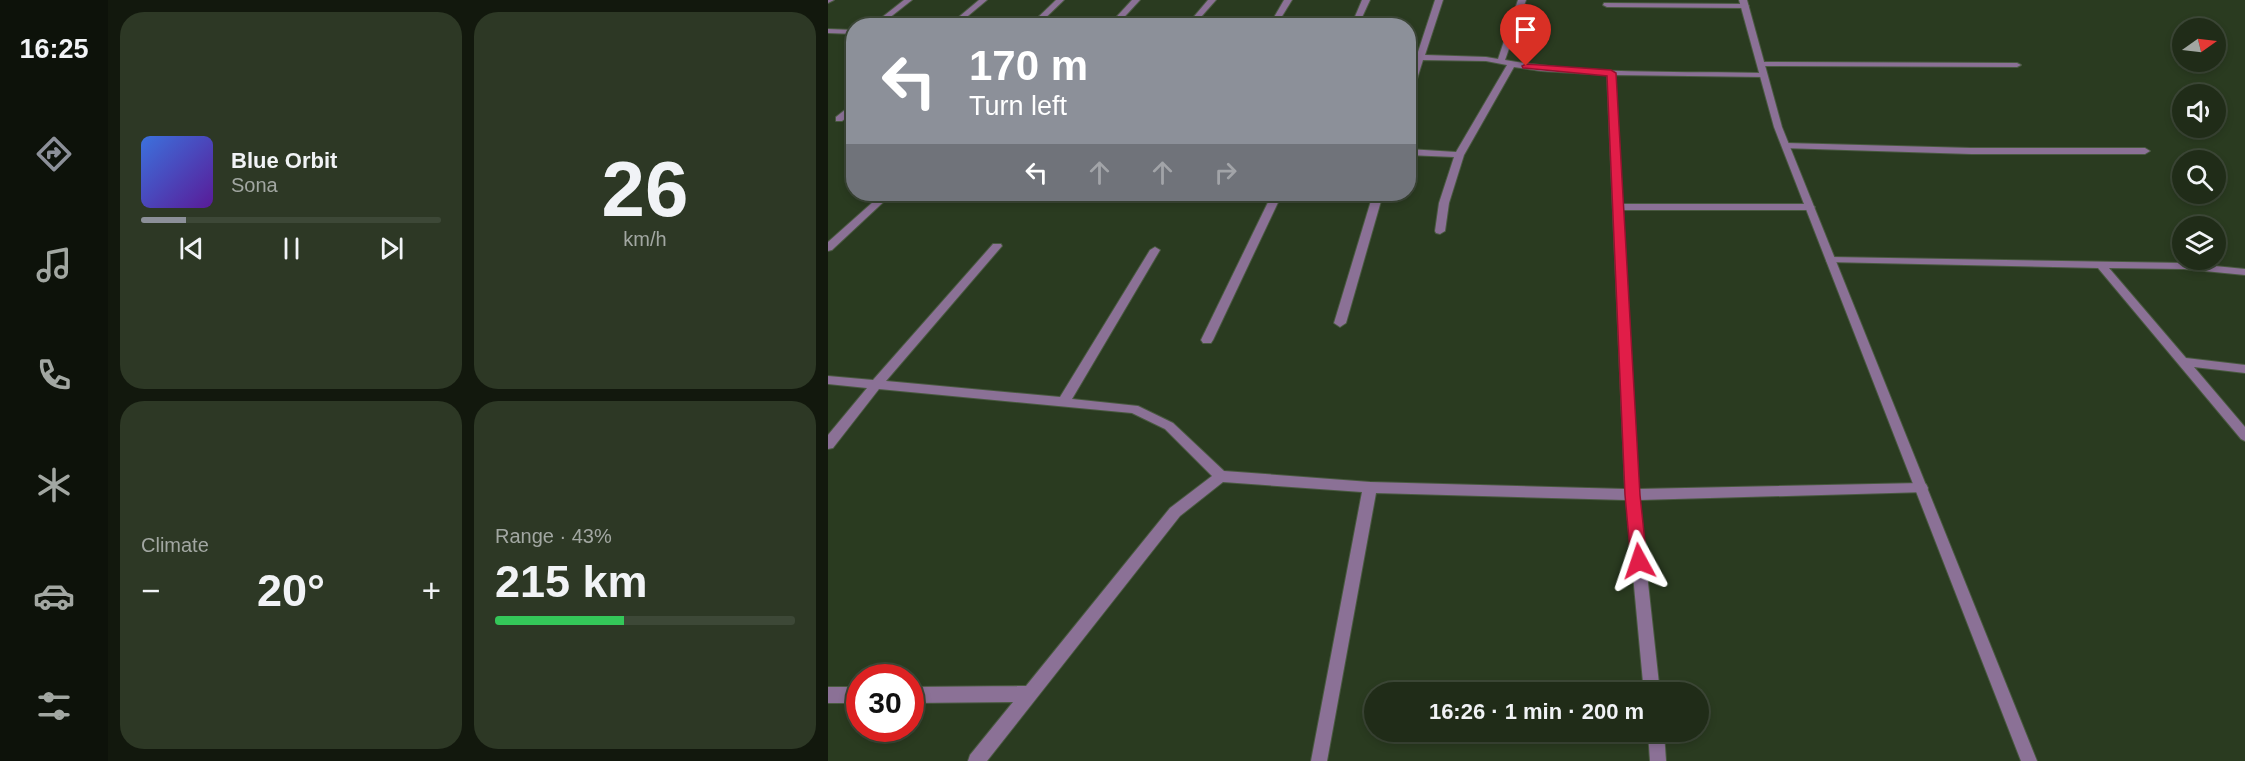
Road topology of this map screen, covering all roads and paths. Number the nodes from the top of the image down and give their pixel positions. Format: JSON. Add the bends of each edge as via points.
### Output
{"nodes":[{"id":1,"x":908,"y":0,"type":"edge"},
{"id":2,"x":983,"y":0,"type":"edge"},
{"id":3,"x":1060,"y":0,"type":"edge"},
{"id":4,"x":1136,"y":0,"type":"edge"},
{"id":5,"x":1212,"y":0,"type":"edge"},
{"id":6,"x":1288,"y":0,"type":"edge"},
{"id":7,"x":1366,"y":0,"type":"edge"},
{"id":8,"x":1439,"y":0,"type":"edge"},
{"id":9,"x":1522,"y":0,"type":"edge"},
{"id":10,"x":1744,"y":3,"type":"edge"},
{"id":11,"x":1606,"y":5,"type":"dead end"},
{"id":12,"x":884,"y":18,"type":"edge"},
{"id":13,"x":961,"y":18,"type":"edge"},
{"id":14,"x":1041,"y":18,"type":"edge"},
{"id":15,"x":1119,"y":18,"type":"edge"},
{"id":16,"x":1196,"y":18,"type":"edge"},
{"id":17,"x":1277,"y":18,"type":"edge"},
{"id":18,"x":1358,"y":18,"type":"edge"},
{"id":19,"x":828,"y":31,"type":"edge"},
{"id":20,"x":846,"y":32,"type":"edge"},
{"id":21,"x":1416,"y":57,"type":"edge"},
{"id":22,"x":1421,"y":57,"type":"junction"},
{"id":23,"x":1501,"y":60,"type":"junction"},
{"id":24,"x":1512,"y":64,"type":"junction"},
{"id":25,"x":2017,"y":65,"type":"dead end"},
{"id":26,"x":1762,"y":69,"type":"junction"},
{"id":27,"x":1416,"y":72,"type":"edge"},
{"id":28,"x":1611,"y":73,"type":"junction"},
{"id":29,"x":846,"y":113,"type":"edge"},
{"id":30,"x":839,"y":119,"type":"dead end"},
{"id":31,"x":1786,"y":146,"type":"junction"},
{"id":32,"x":2145,"y":151,"type":"dead end"},
{"id":33,"x":1416,"y":152,"type":"edge"},
{"id":34,"x":1459,"y":155,"type":"junction"},
{"id":35,"x":879,"y":201,"type":"edge"},
{"id":36,"x":1273,"y":201,"type":"edge"},
{"id":37,"x":1375,"y":201,"type":"edge"},
{"id":38,"x":1618,"y":207,"type":"junction"},
{"id":39,"x":1810,"y":207,"type":"junction"},
{"id":40,"x":1440,"y":231,"type":"dead end"},
{"id":41,"x":997,"y":246,"type":"dead end"},
{"id":42,"x":828,"y":248,"type":"edge"},
{"id":43,"x":1155,"y":250,"type":"dead end"},
{"id":44,"x":1831,"y":260,"type":"junction"},
{"id":45,"x":2101,"y":265,"type":"junction"},
{"id":46,"x":2245,"y":272,"type":"edge"},
{"id":47,"x":1340,"y":323,"type":"dead end"},
{"id":48,"x":1207,"y":340,"type":"dead end"},
{"id":49,"x":2183,"y":362,"type":"junction"},
{"id":50,"x":2245,"y":369,"type":"edge"},
{"id":51,"x":828,"y":380,"type":"edge"},
{"id":52,"x":876,"y":385,"type":"junction"},
{"id":53,"x":1064,"y":402,"type":"junction"},
{"id":54,"x":2245,"y":436,"type":"edge"},
{"id":55,"x":828,"y":444,"type":"edge"},
{"id":56,"x":1221,"y":476,"type":"junction"},
{"id":57,"x":1370,"y":487,"type":"junction"},
{"id":58,"x":1921,"y":489,"type":"junction"},
{"id":59,"x":1632,"y":495,"type":"junction"},
{"id":60,"x":1651,"y":682,"type":"edge"},
{"id":61,"x":1029,"y":694,"type":"junction"},
{"id":62,"x":846,"y":695,"type":"edge"},
{"id":63,"x":924,"y":695,"type":"edge"},
{"id":64,"x":828,"y":696,"type":"edge"},
{"id":65,"x":1657,"y":742,"type":"edge"},
{"id":66,"x":976,"y":761,"type":"edge"},
{"id":67,"x":1319,"y":761,"type":"edge"},
{"id":68,"x":1658,"y":761,"type":"edge"},
{"id":69,"x":2029,"y":761,"type":"edge"}],
"edges":[{"from":1,"to":12,"type":"street"},
{"from":2,"to":13,"type":"street"},
{"from":3,"to":14,"type":"street"},
{"from":4,"to":15,"type":"street"},
{"from":5,"to":16,"type":"street"},
{"from":6,"to":17,"type":"street"},
{"from":7,"to":18,"type":"street"},
{"from":8,"to":22,"type":"street"},
{"from":9,"to":23,"type":"street"},
{"from":10,"to":11,"type":"street"},
{"from":10,"to":26,"type":"street"},
{"from":19,"to":20,"type":"street"},
{"from":21,"to":22,"type":"street"},
{"from":22,"to":23,"type":"street"},
{"from":22,"to":27,"type":"street"},
{"from":23,"to":24,"type":"street"},
{"from":24,"to":28,"type":"street"},
{"from":24,"to":34,"type":"street"},
{"from":25,"to":26,"type":"street"},
{"from":26,"to":28,"type":"street"},
{"from":26,"to":31,"type":"street"},
{"from":28,"to":38,"type":"street"},
{"from":29,"to":30,"type":"street"},
{"from":31,"to":32,"type":"street"},
{"from":31,"to":39,"type":"street"},
{"from":33,"to":34,"type":"street"},
{"from":34,"to":40,"type":"street"},
{"from":35,"to":42,"type":"street"},
{"from":36,"to":48,"type":"street"},
{"from":37,"to":47,"type":"street"},
{"from":38,"to":39,"type":"street"},
{"from":38,"to":59,"type":"street"},
{"from":39,"to":44,"type":"street"},
{"from":41,"to":52,"type":"street"},
{"from":43,"to":53,"type":"street"},
{"from":44,"to":45,"type":"street"},
{"from":44,"to":58,"type":"street"},
{"from":45,"to":46,"type":"street","via":[[2184,266]]},
{"from":45,"to":49,"type":"street"},
{"from":49,"to":50,"type":"street"},
{"from":49,"to":54,"type":"street"},
{"from":51,"to":52,"type":"street"},
{"from":52,"to":53,"type":"street"},
{"from":52,"to":55,"type":"street"},
{"from":53,"to":56,"type":"street","via":[[1134,409],[1169,426]]},
{"from":56,"to":57,"type":"street"},
{"from":56,"to":61,"type":"street","via":[[1175,512]]},
{"from":57,"to":59,"type":"street"},
{"from":57,"to":67,"type":"street"},
{"from":58,"to":59,"type":"street"},
{"from":58,"to":69,"type":"street"},
{"from":59,"to":60,"type":"street"},
{"from":61,"to":63,"type":"street"},
{"from":61,"to":66,"type":"street"},
{"from":62,"to":64,"type":"street"},
{"from":65,"to":68,"type":"street"}]}
